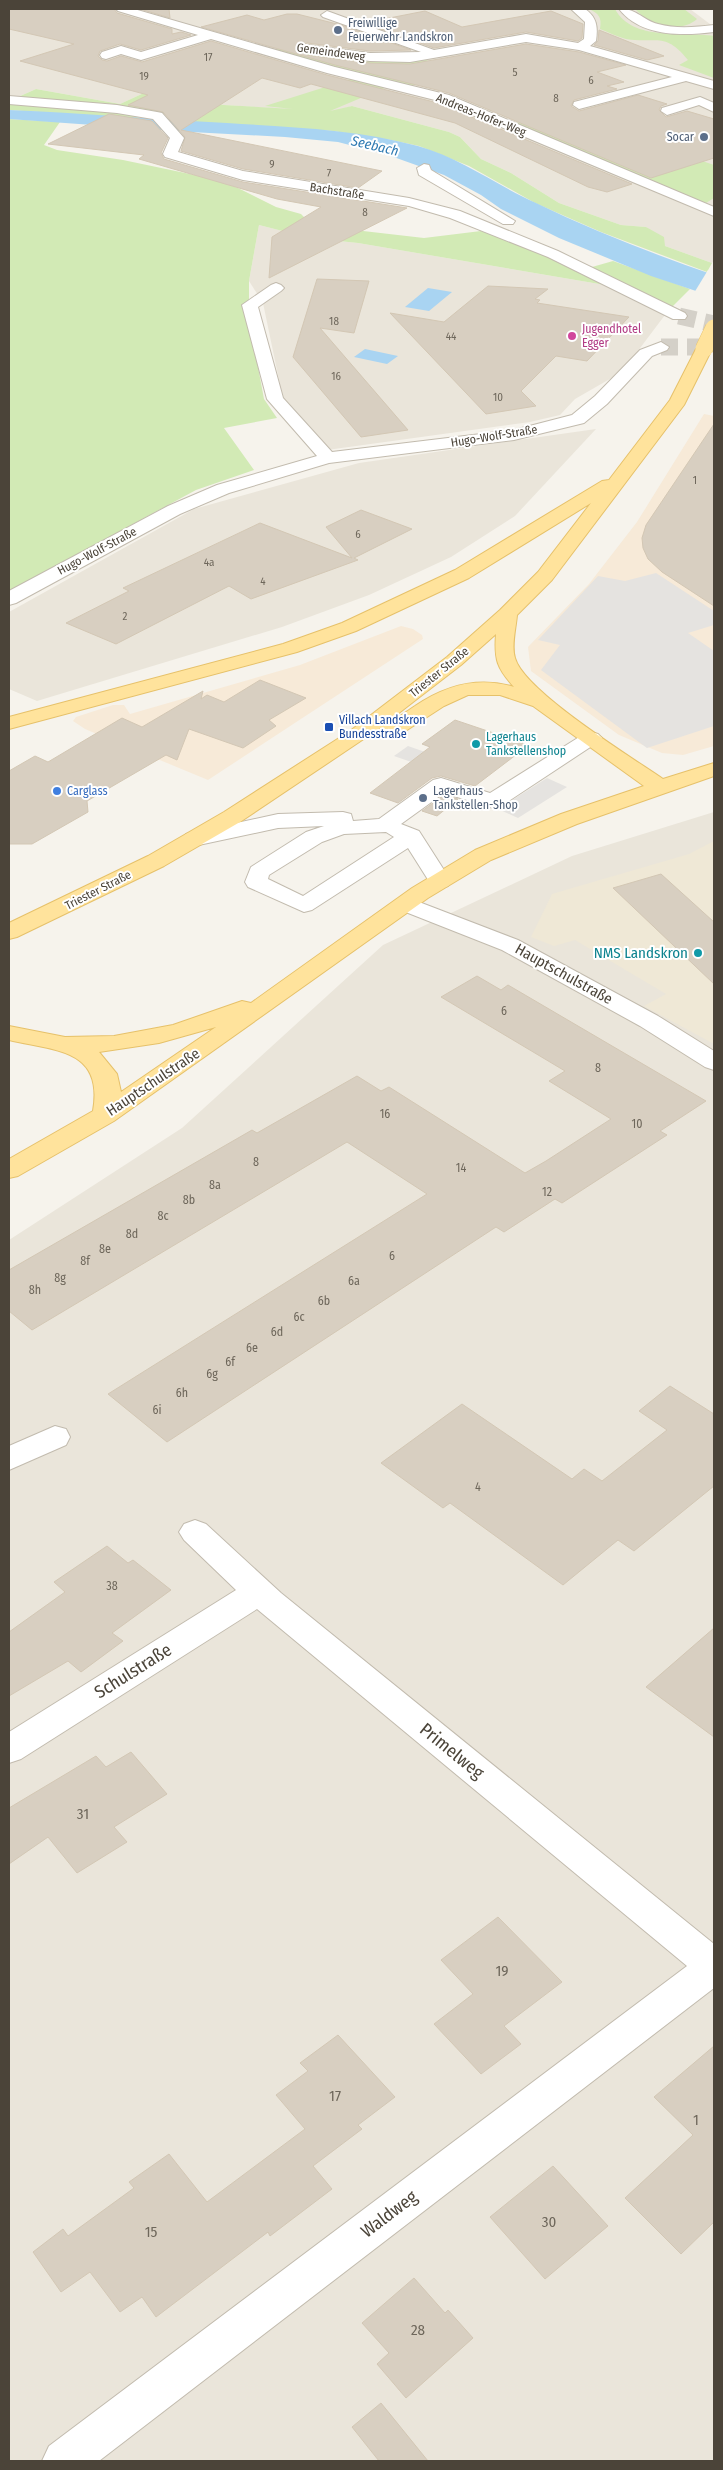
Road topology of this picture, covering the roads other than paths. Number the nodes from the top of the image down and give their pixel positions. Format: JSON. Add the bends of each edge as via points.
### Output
{"nodes":[{"id":1,"x":122,"y":9,"type":"edge"},
{"id":2,"x":577,"y":9,"type":"edge"},
{"id":3,"x":625,"y":9,"type":"edge"},
{"id":4,"x":351,"y":10,"type":"dead end"},
{"id":5,"x":714,"y":29,"type":"edge"},
{"id":6,"x":210,"y":34,"type":"junction"},
{"id":7,"x":229,"y":40,"type":"junction"},
{"id":8,"x":580,"y":47,"type":"junction"},
{"id":9,"x":434,"y":53,"type":"junction"},
{"id":10,"x":106,"y":55,"type":"dead end"},
{"id":11,"x":689,"y":77,"type":"junction"},
{"id":12,"x":714,"y":85,"type":"edge"},
{"id":13,"x":9,"y":100,"type":"edge"},
{"id":14,"x":579,"y":105,"type":"dead end"},
{"id":15,"x":714,"y":108,"type":"edge"},
{"id":16,"x":667,"y":111,"type":"dead end"},
{"id":17,"x":424,"y":168,"type":"dead end"},
{"id":18,"x":714,"y":212,"type":"edge"},
{"id":19,"x":595,"y":276,"type":"junction"},
{"id":20,"x":276,"y":288,"type":"dead end"},
{"id":21,"x":679,"y":316,"type":"tunnel mouth"},
{"id":22,"x":714,"y":328,"type":"edge"},
{"id":23,"x":661,"y":346,"type":"tunnel mouth"},
{"id":24,"x":328,"y":458,"type":"junction"},
{"id":25,"x":622,"y":476,"type":"junction"},
{"id":26,"x":9,"y":599,"type":"edge"},
{"id":27,"x":507,"y":614,"type":"junction"},
{"id":28,"x":540,"y":702,"type":"junction"},
{"id":29,"x":9,"y":723,"type":"edge"},
{"id":30,"x":591,"y":738,"type":"junction"},
{"id":31,"x":345,"y":743,"type":"junction"},
{"id":32,"x":714,"y":769,"type":"edge"},
{"id":33,"x":659,"y":787,"type":"junction"},
{"id":34,"x":385,"y":825,"type":"junction"},
{"id":35,"x":412,"y":836,"type":"junction"},
{"id":36,"x":194,"y":839,"type":"junction"},
{"id":37,"x":440,"y":881,"type":"junction"},
{"id":38,"x":406,"y":904,"type":"junction"},
{"id":39,"x":9,"y":932,"type":"edge"},
{"id":40,"x":290,"y":984,"type":"junction"},
{"id":41,"x":9,"y":1033,"type":"edge"},
{"id":42,"x":74,"y":1045,"type":"junction"},
{"id":43,"x":714,"y":1062,"type":"edge"},
{"id":44,"x":105,"y":1114,"type":"junction"},
{"id":45,"x":9,"y":1170,"type":"edge"},
{"id":46,"x":55,"y":1437,"type":"dead end"},
{"id":47,"x":9,"y":1459,"type":"edge"},
{"id":48,"x":195,"y":1532,"type":"dead end"},
{"id":49,"x":258,"y":1592,"type":"junction"},
{"id":50,"x":9,"y":1749,"type":"edge"},
{"id":51,"x":714,"y":1966,"type":"edge"},
{"id":52,"x":64,"y":2461,"type":"edge"}],
"edges":[{"from":1,"to":6,"type":"street","name":"Andreas-Hofer-Weg"},
{"from":2,"to":8,"type":"street","via":[[590,18],[593,26],[590,40]]},
{"from":3,"to":5,"type":"street","via":[[642,23],[654,27]]},
{"from":4,"to":9,"type":"street","name":"Gemeindeweg","via":[[327,15]]},
{"from":6,"to":7,"type":"street","name":"Andreas-Hofer-Weg"},
{"from":6,"to":10,"type":"street","via":[[141,56],[121,50]]},
{"from":7,"to":9,"type":"street","name":"Gemeindeweg","via":[[388,58]]},
{"from":7,"to":18,"type":"street","name":"Andreas-Hofer-Weg","via":[[444,98]]},
{"from":8,"to":9,"type":"street","name":"Gemeindeweg","via":[[526,38]]},
{"from":8,"to":11,"type":"street","name":"Gemeindeweg"},
{"from":11,"to":12,"type":"street","name":"Gemeindeweg"},
{"from":11,"to":14,"type":"street"},
{"from":13,"to":19,"type":"street","name":"Bachstraße","via":[[116,109],[156,116],[177,138],[170,154],[193,163],[249,176],[420,204],[500,231]]},
{"from":15,"to":16,"type":"street","via":[[700,101]]},
{"from":17,"to":19,"type":"street","via":[[424,172],[595,269]]},
{"from":19,"to":21,"type":"street","name":"Bachstraße"},
{"from":20,"to":24,"type":"street","via":[[250,305],[275,399]]},
{"from":22,"to":25,"type":"main road","name":"Triester Straße","bridge":true,"via":[[678,401]]},
{"from":23,"to":24,"type":"street","name":"Hugo-Wolf-Straße","via":[[646,353],[578,420],[514,436]]},
{"from":24,"to":26,"type":"street","name":"Hugo-Wolf-Straße","via":[[223,489],[174,510]]},
{"from":25,"to":27,"type":"main road","name":"Triester Straße","via":[[546,576]]},
{"from":25,"to":29,"type":"main road","via":[[462,574],[349,627],[272,653]]},
{"from":27,"to":28,"type":"main road","via":[[504,656],[510,670]]},
{"from":27,"to":31,"type":"main road","name":"Triester Straße","via":[[454,660]]},
{"from":28,"to":30,"type":"main road"},
{"from":28,"to":31,"type":"main road","via":[[486,686],[465,688],[438,700],[393,730]]},
{"from":30,"to":33,"type":"main road"},
{"from":30,"to":34,"type":"street","via":[[493,800],[441,785]]},
{"from":31,"to":36,"type":"main road","name":"Triester Straße"},
{"from":32,"to":33,"type":"main road","name":"Hauptschulstraße"},
{"from":33,"to":37,"type":"main road","name":"Hauptschulstraße","via":[[523,836]]},
{"from":34,"to":35,"type":"street"},
{"from":34,"to":35,"type":"street","via":[[342,828],[314,836],[259,872],[256,882],[304,905]]},
{"from":34,"to":36,"type":"street","via":[[339,818],[278,821]]},
{"from":35,"to":37,"type":"street"},
{"from":36,"to":39,"type":"main road","name":"Triester Straße"},
{"from":37,"to":38,"type":"main road","name":"Hauptschulstraße"},
{"from":38,"to":40,"type":"main road","name":"Hauptschulstraße"},
{"from":38,"to":43,"type":"street","name":"Hauptschulstraße","via":[[510,945],[649,1021]]},
{"from":40,"to":42,"type":"main road","name":"Hauptschulstraße","via":[[230,1014],[178,1031],[130,1041]]},
{"from":40,"to":44,"type":"main road","name":"Hauptschulstraße"},
{"from":41,"to":42,"type":"main road","name":"Hauptschulstraße"},
{"from":42,"to":44,"type":"main road","via":[[95,1061],[105,1074],[109,1092]]},
{"from":44,"to":45,"type":"main road","name":"Hauptschulstraße"},
{"from":46,"to":47,"type":"street"},
{"from":48,"to":49,"type":"street","name":"Primelweg"},
{"from":49,"to":50,"type":"street","name":"Schulstraße"},
{"from":49,"to":51,"type":"street","name":"Primelweg"},
{"from":51,"to":52,"type":"street","name":"Waldweg"}]}
